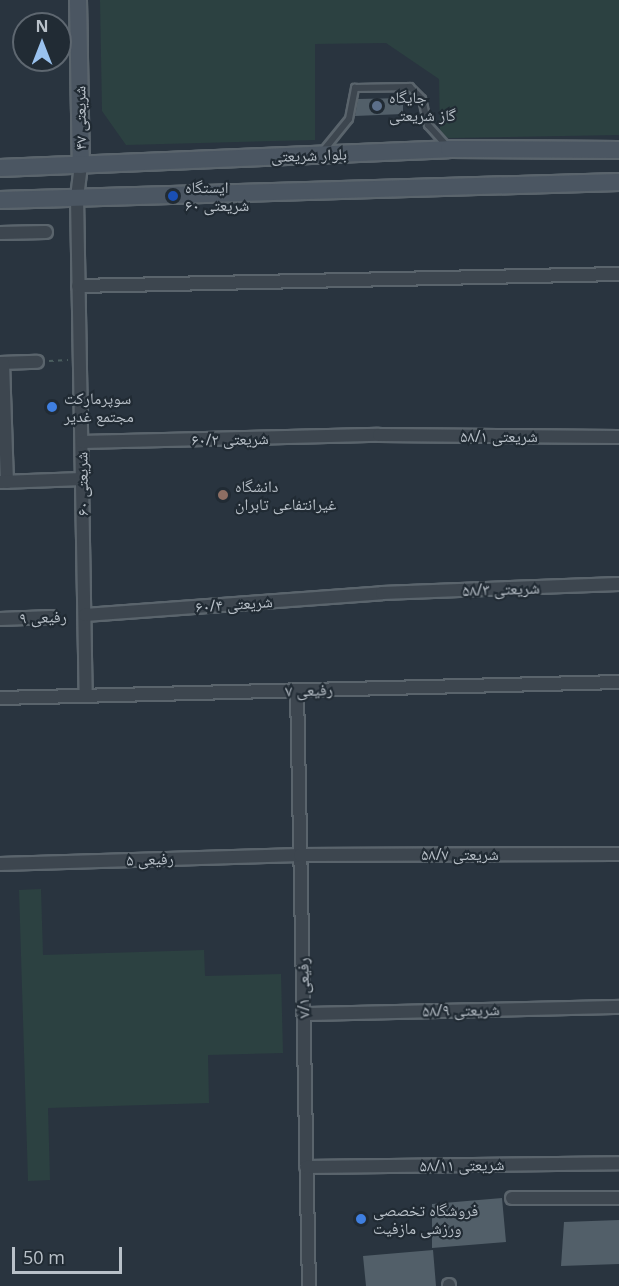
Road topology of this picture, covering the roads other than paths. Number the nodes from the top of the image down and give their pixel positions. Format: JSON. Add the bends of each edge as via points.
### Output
{"nodes":[{"id":1,"x":78,"y":0,"type":"edge"},
{"id":2,"x":449,"y":149,"type":"junction"},
{"id":3,"x":619,"y":150,"type":"edge"},
{"id":4,"x":320,"y":154,"type":"junction"},
{"id":5,"x":81,"y":165,"type":"junction"},
{"id":6,"x":0,"y":168,"type":"edge"},
{"id":7,"x":619,"y":182,"type":"edge"},
{"id":8,"x":77,"y":197,"type":"junction"},
{"id":9,"x":0,"y":200,"type":"edge"},
{"id":10,"x":46,"y":232,"type":"dead end"},
{"id":11,"x":0,"y":233,"type":"edge"},
{"id":12,"x":619,"y":274,"type":"edge"},
{"id":13,"x":78,"y":286,"type":"junction"},
{"id":14,"x":37,"y":362,"type":"road end"},
{"id":15,"x":2,"y":363,"type":"edge"},
{"id":16,"x":379,"y":435,"type":"joint"},
{"id":17,"x":619,"y":436,"type":"edge"},
{"id":18,"x":82,"y":442,"type":"junction"},
{"id":19,"x":82,"y":479,"type":"junction"},
{"id":20,"x":3,"y":482,"type":"edge"},
{"id":21,"x":619,"y":584,"type":"edge"},
{"id":22,"x":382,"y":593,"type":"joint"},
{"id":23,"x":86,"y":615,"type":"junction"},
{"id":24,"x":52,"y":617,"type":"dead end"},
{"id":25,"x":0,"y":619,"type":"edge"},
{"id":26,"x":619,"y":682,"type":"edge"},
{"id":27,"x":297,"y":690,"type":"junction"},
{"id":28,"x":86,"y":696,"type":"junction"},
{"id":29,"x":0,"y":698,"type":"edge"},
{"id":30,"x":619,"y":854,"type":"edge"},
{"id":31,"x":300,"y":855,"type":"junction"},
{"id":32,"x":0,"y":864,"type":"edge"},
{"id":33,"x":619,"y":1007,"type":"edge"},
{"id":34,"x":304,"y":1014,"type":"junction"},
{"id":35,"x":619,"y":1163,"type":"edge"},
{"id":36,"x":306,"y":1167,"type":"junction"},
{"id":37,"x":512,"y":1198,"type":"dead end"},
{"id":38,"x":619,"y":1198,"type":"edge"},
{"id":39,"x":309,"y":1286,"type":"edge"}],
"edges":[{"from":1,"to":5,"type":"main road","name":"شریعتی ۴۷"},
{"from":2,"to":3,"type":"main road","name":"بلوار شریعتی"},
{"from":2,"to":4,"type":"main road","name":"بلوار شریعتی"},
{"from":2,"to":4,"type":"lane","via":[[428,125],[422,99],[410,87],[355,88],[349,119]]},
{"from":4,"to":5,"type":"main road","name":"بلوار شریعتی"},
{"from":5,"to":6,"type":"main road","name":"بلوار شریعتی"},
{"from":5,"to":8,"type":"street","name":"شریعتی ۶۰"},
{"from":7,"to":8,"type":"main road"},
{"from":8,"to":9,"type":"main road"},
{"from":8,"to":13,"type":"street","name":"شریعتی ۶۰"},
{"from":10,"to":11,"type":"street"},
{"from":12,"to":13,"type":"street"},
{"from":13,"to":18,"type":"street","name":"شریعتی ۶۰"},
{"from":14,"to":15,"type":"street"},
{"from":15,"to":20,"type":"street"},
{"from":16,"to":17,"type":"street","name":"شریعتی ۵۸/۱"},
{"from":16,"to":18,"type":"street","name":"شریعتی ۶۰/۲"},
{"from":18,"to":19,"type":"street","name":"شریعتی ۶۰"},
{"from":19,"to":20,"type":"street"},
{"from":19,"to":23,"type":"street","name":"شریعتی ۶۰"},
{"from":21,"to":22,"type":"street","name":"شریعتی ۵۸/۳"},
{"from":22,"to":23,"type":"street","name":"شریعتی ۶۰/۴"},
{"from":23,"to":28,"type":"street","name":"شریعتی ۶۰"},
{"from":24,"to":25,"type":"street","name":"رفیعی ۹"},
{"from":26,"to":27,"type":"street","name":"رفیعی ۷"},
{"from":27,"to":28,"type":"street","name":"رفیعی ۷"},
{"from":27,"to":31,"type":"street","name":"رفیعی ۷/۱"},
{"from":28,"to":29,"type":"street","name":"رفیعی ۷"},
{"from":30,"to":31,"type":"street","name":"شریعتی ۵۸/۷"},
{"from":31,"to":32,"type":"street","name":"رفیعی ۵"},
{"from":31,"to":34,"type":"street","name":"رفیعی ۷/۱"},
{"from":33,"to":34,"type":"street","name":"شریعتی ۵۸/۹"},
{"from":34,"to":36,"type":"street","name":"رفیعی ۷/۱"},
{"from":35,"to":36,"type":"street","name":"شریعتی ۵۸/۱۱"},
{"from":36,"to":39,"type":"street","name":"رفیعی ۷/۱"},
{"from":37,"to":38,"type":"street"}]}
